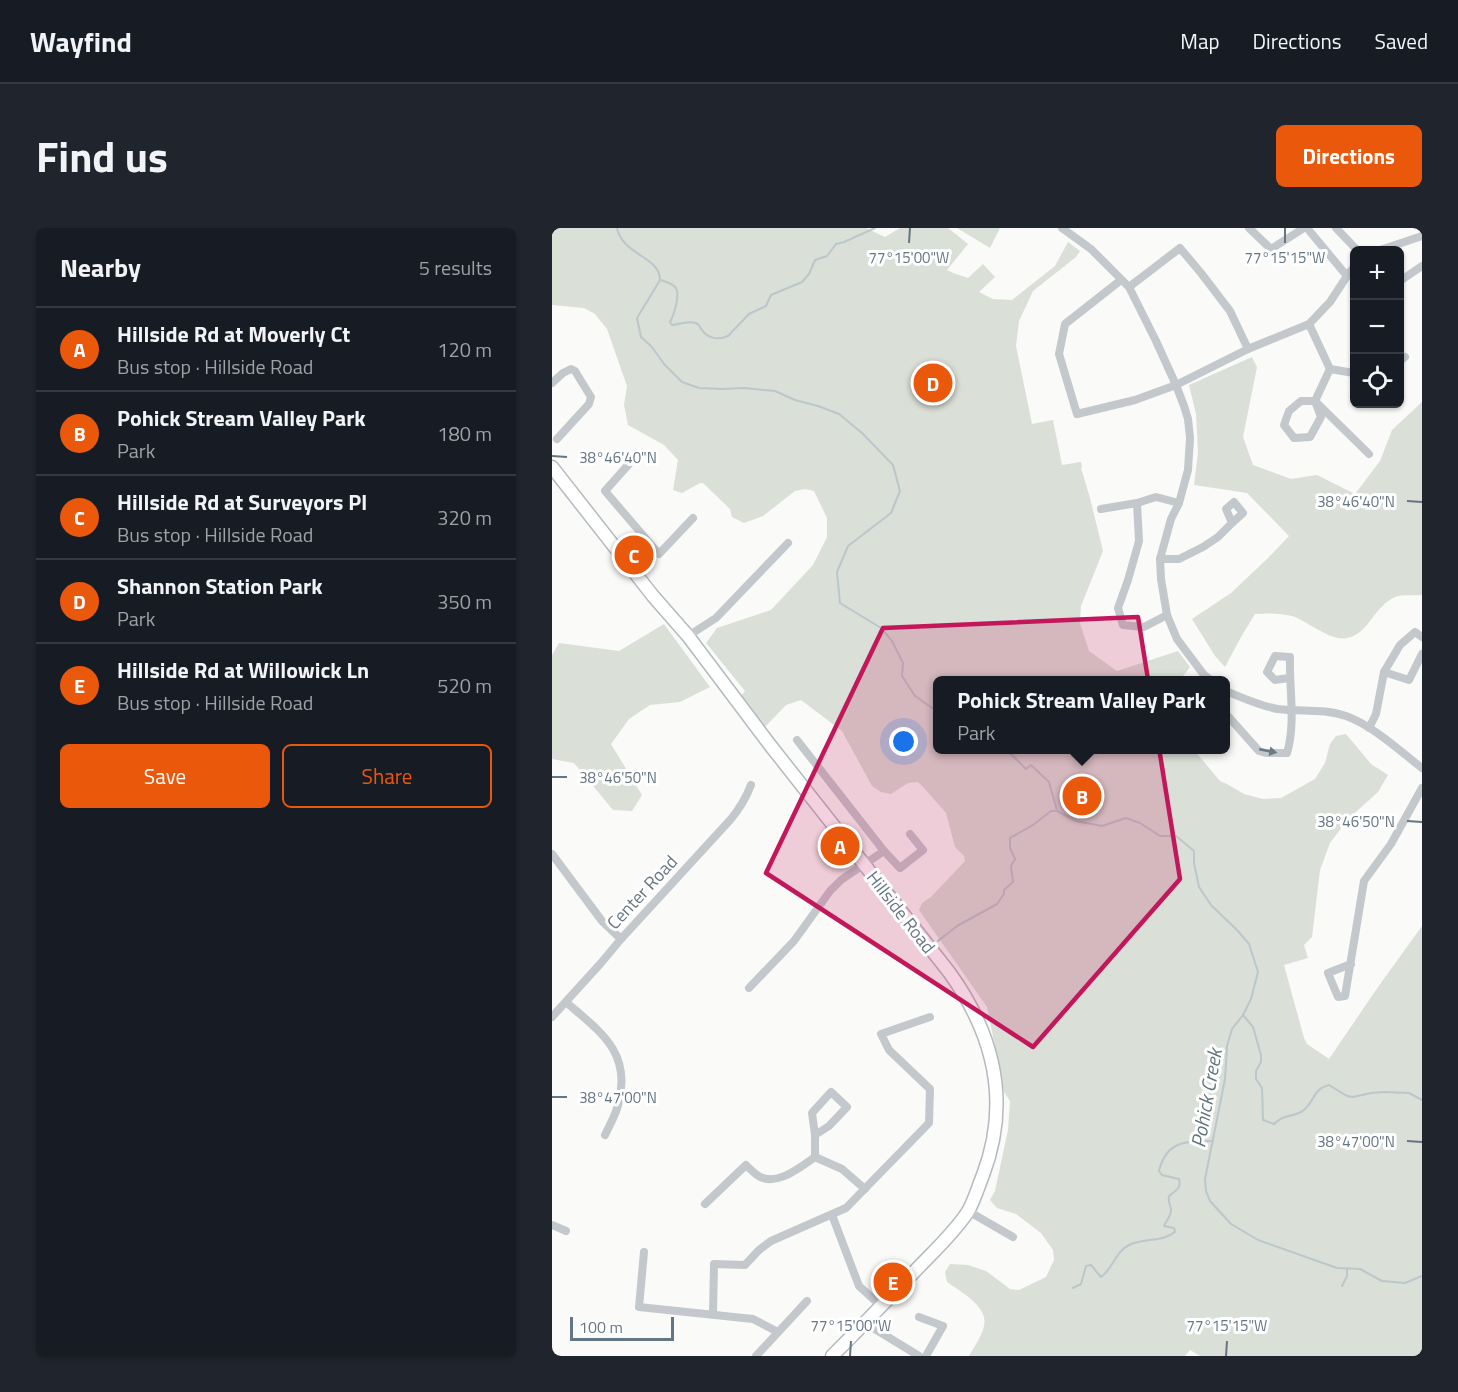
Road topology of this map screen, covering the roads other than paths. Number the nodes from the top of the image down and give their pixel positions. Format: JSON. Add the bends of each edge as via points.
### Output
{"nodes":[{"id":1,"x":1062,"y":228,"type":"edge"},
{"id":2,"x":1249,"y":228,"type":"edge"},
{"id":3,"x":1305,"y":228,"type":"edge"},
{"id":4,"x":1336,"y":228,"type":"edge"},
{"id":5,"x":1422,"y":236,"type":"edge"},
{"id":6,"x":1353,"y":246,"type":"edge"},
{"id":7,"x":1392,"y":246,"type":"edge"},
{"id":8,"x":1422,"y":266,"type":"edge"},
{"id":9,"x":1350,"y":272,"type":"edge"},
{"id":10,"x":1347,"y":276,"type":"junction"},
{"id":11,"x":1404,"y":278,"type":"edge"},
{"id":12,"x":1121,"y":280,"type":"junction"},
{"id":13,"x":1129,"y":287,"type":"junction"},
{"id":14,"x":1309,"y":324,"type":"junction"},
{"id":15,"x":1248,"y":349,"type":"junction"},
{"id":16,"x":1330,"y":369,"type":"junction"},
{"id":17,"x":1350,"y":372,"type":"edge"},
{"id":18,"x":552,"y":382,"type":"edge"},
{"id":19,"x":1176,"y":385,"type":"junction"},
{"id":20,"x":1315,"y":401,"type":"junction"},
{"id":21,"x":557,"y":439,"type":"dead end"},
{"id":22,"x":1369,"y":454,"type":"dead end"},
{"id":23,"x":630,"y":464,"type":"dead end"},
{"id":24,"x":552,"y":466,"type":"edge"},
{"id":25,"x":1137,"y":503,"type":"junction"},
{"id":26,"x":1179,"y":503,"type":"junction"},
{"id":27,"x":1101,"y":509,"type":"dead end"},
{"id":28,"x":693,"y":518,"type":"dead end"},
{"id":29,"x":1232,"y":523,"type":"dead end"},
{"id":30,"x":640,"y":533,"type":"junction"},
{"id":31,"x":788,"y":543,"type":"dead end"},
{"id":32,"x":619,"y":552,"type":"junction"},
{"id":33,"x":1160,"y":559,"type":"junction"},
{"id":34,"x":1167,"y":615,"type":"junction"},
{"id":35,"x":688,"y":636,"type":"junction"},
{"id":36,"x":1422,"y":637,"type":"edge"},
{"id":37,"x":1422,"y":654,"type":"edge"},
{"id":38,"x":1384,"y":672,"type":"junction"},
{"id":39,"x":1203,"y":676,"type":"edge"},
{"id":40,"x":1289,"y":678,"type":"dead end"},
{"id":41,"x":1230,"y":693,"type":"edge"},
{"id":42,"x":1292,"y":710,"type":"junction"},
{"id":43,"x":1230,"y":718,"type":"edge"},
{"id":44,"x":1369,"y":728,"type":"junction"},
{"id":45,"x":798,"y":740,"type":"dead end"},
{"id":46,"x":1422,"y":768,"type":"edge"},
{"id":47,"x":751,"y":785,"type":"dead end"},
{"id":48,"x":1422,"y":788,"type":"edge"},
{"id":49,"x":910,"y":834,"type":"dead end"},
{"id":50,"x":884,"y":851,"type":"junction"},
{"id":51,"x":552,"y":854,"type":"edge"},
{"id":52,"x":863,"y":864,"type":"junction"},
{"id":53,"x":621,"y":939,"type":"junction"},
{"id":54,"x":1351,"y":964,"type":"dead end"},
{"id":55,"x":749,"y":988,"type":"dead end"},
{"id":56,"x":566,"y":1002,"type":"junction"},
{"id":57,"x":552,"y":1017,"type":"edge"},
{"id":58,"x":930,"y":1017,"type":"dead end"},
{"id":59,"x":605,"y":1135,"type":"dead end"},
{"id":60,"x":815,"y":1135,"type":"junction"},
{"id":61,"x":815,"y":1157,"type":"junction"},
{"id":62,"x":865,"y":1189,"type":"junction"},
{"id":63,"x":705,"y":1203,"type":"dead end"},
{"id":64,"x":968,"y":1211,"type":"junction"},
{"id":65,"x":832,"y":1215,"type":"junction"},
{"id":66,"x":552,"y":1225,"type":"edge"},
{"id":67,"x":566,"y":1231,"type":"dead end"},
{"id":68,"x":1013,"y":1237,"type":"dead end"},
{"id":69,"x":644,"y":1252,"type":"dead end"},
{"id":70,"x":807,"y":1300,"type":"dead end"},
{"id":71,"x":881,"y":1306,"type":"junction"},
{"id":72,"x":713,"y":1314,"type":"junction"},
{"id":73,"x":919,"y":1317,"type":"dead end"},
{"id":74,"x":865,"y":1323,"type":"junction"},
{"id":75,"x":778,"y":1332,"type":"junction"},
{"id":76,"x":756,"y":1356,"type":"edge"},
{"id":77,"x":832,"y":1356,"type":"edge"},
{"id":78,"x":919,"y":1356,"type":"edge"},
{"id":79,"x":926,"y":1356,"type":"edge"}],
"edges":[{"from":1,"to":12,"type":"street","via":[[1091,249]]},
{"from":2,"to":3,"type":"street","via":[[1271,249]]},
{"from":3,"to":10,"type":"street"},
{"from":4,"to":6,"type":"street"},
{"from":5,"to":7,"type":"street"},
{"from":8,"to":11,"type":"street"},
{"from":9,"to":10,"type":"street"},
{"from":10,"to":14,"type":"street"},
{"from":12,"to":13,"type":"street"},
{"from":12,"to":19,"type":"street","via":[[1065,324],[1059,354],[1077,414]]},
{"from":13,"to":15,"type":"street","via":[[1180,249],[1230,311]]},
{"from":13,"to":19,"type":"street"},
{"from":14,"to":15,"type":"street"},
{"from":14,"to":16,"type":"street"},
{"from":15,"to":19,"type":"street"},
{"from":16,"to":17,"type":"street"},
{"from":16,"to":20,"type":"street"},
{"from":18,"to":21,"type":"street","via":[[571,369],[591,397]]},
{"from":19,"to":26,"type":"street","via":[[1190,438],[1188,470]]},
{"from":20,"to":20,"type":"street","via":[[1321,417],[1310,437],[1294,438],[1284,425],[1289,411],[1301,401]]},
{"from":20,"to":22,"type":"street"},
{"from":23,"to":30,"type":"street","via":[[605,491]]},
{"from":24,"to":32,"type":"street","name":"Hillside Road"},
{"from":25,"to":26,"type":"street","via":[[1156,497]]},
{"from":25,"to":27,"type":"street"},
{"from":25,"to":34,"type":"street","via":[[1138,541],[1118,608],[1123,625],[1144,627]]},
{"from":26,"to":33,"type":"street"},
{"from":28,"to":30,"type":"street","via":[[659,554]]},
{"from":29,"to":33,"type":"street","via":[[1218,537],[1179,559]]},
{"from":30,"to":32,"type":"street"},
{"from":31,"to":35,"type":"street","via":[[716,618]]},
{"from":32,"to":35,"type":"street","name":"Hillside Road"},
{"from":33,"to":34,"type":"street"},
{"from":34,"to":39,"type":"street","via":[[1177,639]]},
{"from":35,"to":52,"type":"street","name":"Hillside Road"},
{"from":36,"to":38,"type":"street","via":[[1415,632],[1400,645]]},
{"from":37,"to":38,"type":"street","via":[[1409,680]]},
{"from":38,"to":44,"type":"street","via":[[1376,714]]},
{"from":40,"to":42,"type":"street"},
{"from":41,"to":42,"type":"street","via":[[1262,705]]},
{"from":43,"to":42,"type":"street","one_way":true,"via":[[1259,751],[1285,754]]},
{"from":42,"to":44,"type":"street","via":[[1329,712]]},
{"from":44,"to":46,"type":"street"},
{"from":45,"to":50,"type":"street"},
{"from":47,"to":53,"type":"street","name":"Center Road","via":[[747,798],[731,819]]},
{"from":48,"to":54,"type":"street","via":[[1365,881]]},
{"from":49,"to":50,"type":"street","via":[[923,850],[900,868]]},
{"from":50,"to":52,"type":"street"},
{"from":51,"to":53,"type":"street","via":[[602,921]]},
{"from":52,"to":55,"type":"street","via":[[830,891],[794,941]]},
{"from":52,"to":64,"type":"street","name":"Hillside Road","via":[[958,985],[974,1010],[990,1053],[996,1090],[995,1125],[988,1162]]},
{"from":53,"to":56,"type":"street","name":"Center Road"},
{"from":56,"to":57,"type":"street","name":"Center Road"},
{"from":56,"to":59,"type":"street","via":[[608,1041],[619,1064],[619,1104]]},
{"from":58,"to":62,"type":"street","via":[[881,1034],[889,1050],[930,1089],[930,1123]]},
{"from":60,"to":60,"type":"street","via":[[812,1113],[831,1092],[847,1107]]},
{"from":60,"to":61,"type":"street"},
{"from":61,"to":62,"type":"street","via":[[842,1169]]},
{"from":61,"to":63,"type":"street","via":[[773,1180],[758,1176],[746,1165]]},
{"from":62,"to":65,"type":"street","via":[[846,1208]]},
{"from":64,"to":68,"type":"street"},
{"from":64,"to":71,"type":"street","name":"Hillside Road"},
{"from":65,"to":71,"type":"street","via":[[860,1286]]},
{"from":65,"to":72,"type":"street","via":[[771,1241],[745,1265],[714,1264]]},
{"from":66,"to":67,"type":"street"},
{"from":69,"to":72,"type":"street","via":[[639,1307]]},
{"from":70,"to":75,"type":"street"},
{"from":71,"to":74,"type":"street","name":"Hillside Road"},
{"from":72,"to":75,"type":"street","via":[[753,1319]]},
{"from":73,"to":79,"type":"street","via":[[943,1326]]},
{"from":74,"to":77,"type":"street","name":"Hillside Road"},
{"from":74,"to":78,"type":"street"},
{"from":75,"to":76,"type":"street"}]}
